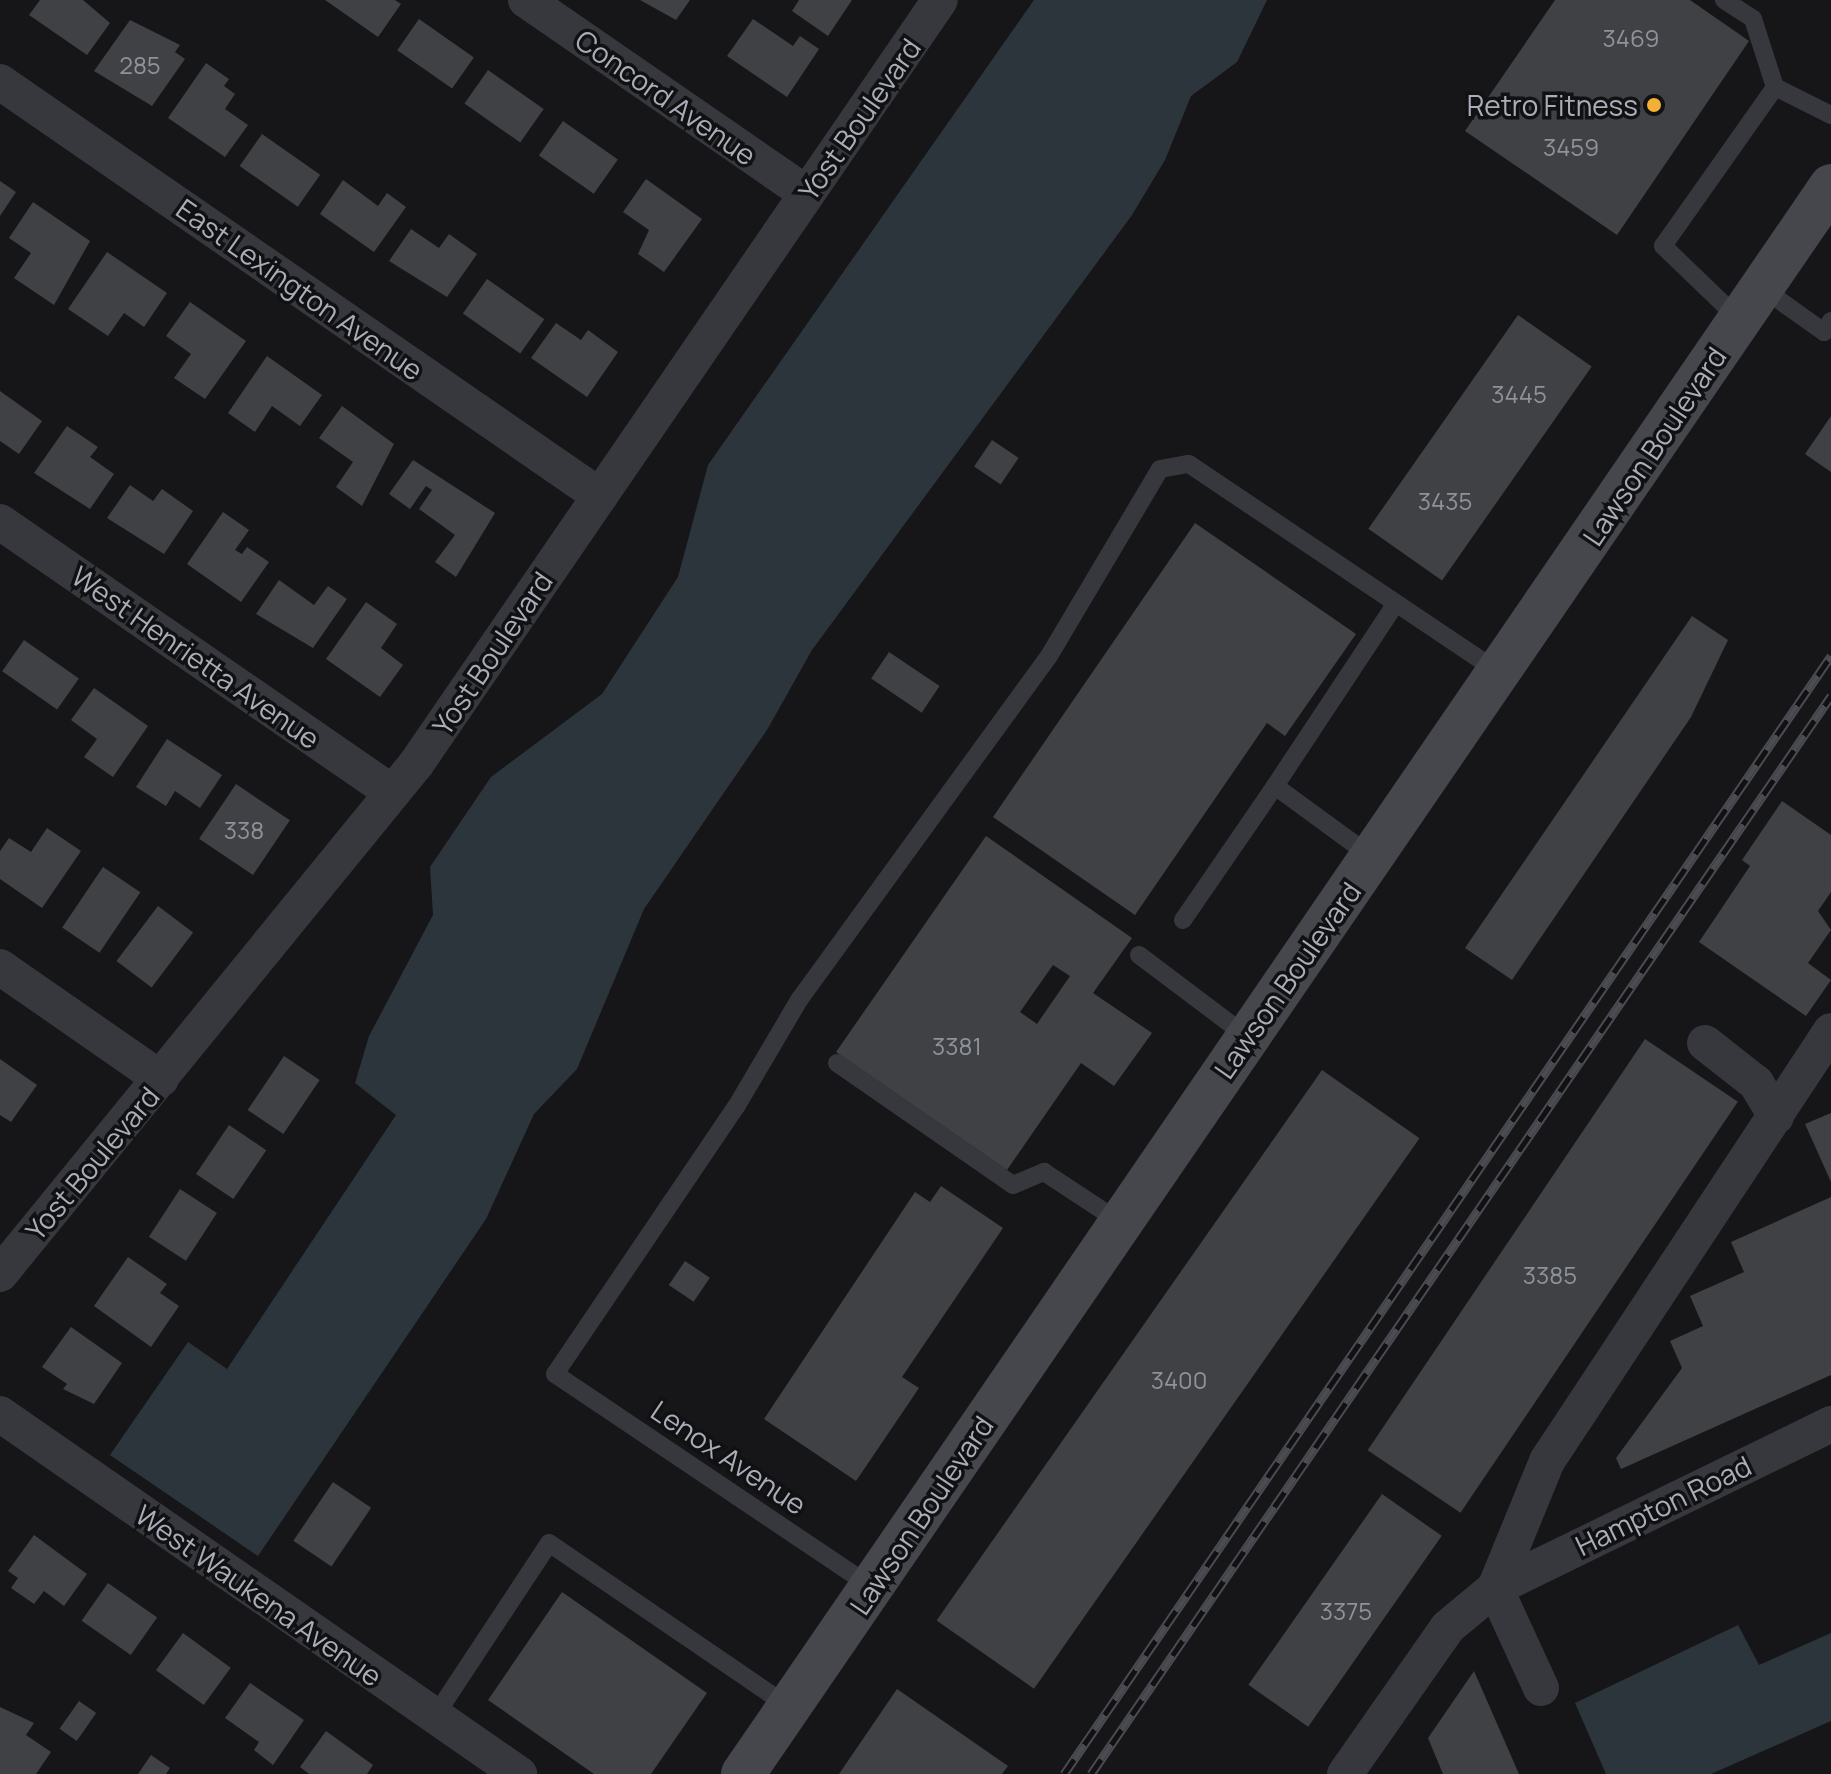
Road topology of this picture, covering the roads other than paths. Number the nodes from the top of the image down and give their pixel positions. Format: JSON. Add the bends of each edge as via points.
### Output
{"nodes":[{"id":1,"x":526,"y":0,"type":"edge"},
{"id":2,"x":940,"y":0,"type":"edge"},
{"id":3,"x":1724,"y":0,"type":"edge"},
{"id":4,"x":0,"y":82,"type":"edge"},
{"id":5,"x":1775,"y":87,"type":"junction"},
{"id":6,"x":1831,"y":115,"type":"edge"},
{"id":7,"x":1831,"y":186,"type":"edge"},
{"id":8,"x":807,"y":194,"type":"junction"},
{"id":9,"x":1751,"y":304,"type":"junction"},
{"id":10,"x":1831,"y":321,"type":"edge"},
{"id":11,"x":600,"y":496,"type":"junction"},
{"id":12,"x":0,"y":522,"type":"edge"},
{"id":13,"x":1396,"y":603,"type":"junction"},
{"id":14,"x":1499,"y":672,"type":"junction"},
{"id":15,"x":1275,"y":786,"type":"junction"},
{"id":16,"x":392,"y":792,"type":"junction"},
{"id":17,"x":1372,"y":857,"type":"junction"},
{"id":18,"x":1183,"y":920,"type":"dead end"},
{"id":19,"x":1139,"y":955,"type":"dead end"},
{"id":20,"x":0,"y":967,"type":"edge"},
{"id":21,"x":1831,"y":1031,"type":"edge"},
{"id":22,"x":1248,"y":1037,"type":"junction"},
{"id":23,"x":1705,"y":1043,"type":"dead end"},
{"id":24,"x":837,"y":1063,"type":"dead end"},
{"id":25,"x":161,"y":1079,"type":"junction"},
{"id":26,"x":1776,"y":1116,"type":"junction"},
{"id":27,"x":1120,"y":1222,"type":"junction"},
{"id":28,"x":0,"y":1274,"type":"edge"},
{"id":29,"x":0,"y":1414,"type":"edge"},
{"id":30,"x":1831,"y":1424,"type":"edge"},
{"id":31,"x":872,"y":1587,"type":"junction"},
{"id":32,"x":1495,"y":1588,"type":"junction"},
{"id":33,"x":1541,"y":1688,"type":"dead end"},
{"id":34,"x":789,"y":1707,"type":"junction"},
{"id":35,"x":435,"y":1716,"type":"junction"},
{"id":36,"x":519,"y":1774,"type":"edge"},
{"id":37,"x":743,"y":1774,"type":"edge"},
{"id":38,"x":1345,"y":1774,"type":"edge"}],
"edges":[{"from":1,"to":8,"type":"street","name":"Concord Avenue"},
{"from":2,"to":8,"type":"street","name":"Yost Boulevard"},
{"from":3,"to":5,"type":"lane","via":[[1753,19]]},
{"from":4,"to":11,"type":"street","name":"East Lexington Avenue"},
{"from":5,"to":6,"type":"lane"},
{"from":5,"to":9,"type":"lane","via":[[1663,246]]},
{"from":7,"to":9,"type":"main road","name":"Lawson Boulevard"},
{"from":8,"to":11,"type":"street","name":"Yost Boulevard"},
{"from":9,"to":10,"type":"lane","via":[[1824,332]]},
{"from":9,"to":14,"type":"main road","name":"Lawson Boulevard"},
{"from":11,"to":16,"type":"street","name":"Yost Boulevard"},
{"from":12,"to":16,"type":"street","name":"West Henrietta Avenue"},
{"from":13,"to":14,"type":"lane"},
{"from":13,"to":15,"type":"lane"},
{"from":13,"to":31,"type":"lane","name":"Lenox Avenue","via":[[1189,464],[1160,469],[1049,656],[799,1000],[728,1121],[555,1374]]},
{"from":14,"to":17,"type":"main road","name":"Lawson Boulevard"},
{"from":15,"to":17,"type":"lane"},
{"from":15,"to":18,"type":"lane"},
{"from":16,"to":25,"type":"street","name":"Yost Boulevard"},
{"from":17,"to":22,"type":"main road","name":"Lawson Boulevard"},
{"from":19,"to":22,"type":"lane"},
{"from":20,"to":25,"type":"street"},
{"from":21,"to":26,"type":"street"},
{"from":22,"to":27,"type":"main road","name":"Lawson Boulevard"},
{"from":23,"to":26,"type":"street","via":[[1756,1083]]},
{"from":24,"to":27,"type":"lane","via":[[1013,1185],[1044,1172]]},
{"from":25,"to":28,"type":"street","name":"Yost Boulevard"},
{"from":26,"to":32,"type":"street","via":[[1547,1461]]},
{"from":27,"to":31,"type":"main road","name":"Lawson Boulevard"},
{"from":29,"to":35,"type":"street","name":"West Waukena Avenue"},
{"from":30,"to":32,"type":"street","name":"Hampton Road"},
{"from":31,"to":34,"type":"main road","name":"Lawson Boulevard"},
{"from":32,"to":33,"type":"street"},
{"from":32,"to":38,"type":"street","via":[[1448,1627]]},
{"from":34,"to":35,"type":"lane","via":[[549,1543]]},
{"from":34,"to":37,"type":"main road","name":"Lawson Boulevard"},
{"from":35,"to":36,"type":"street","name":"West Waukena Avenue"}]}
